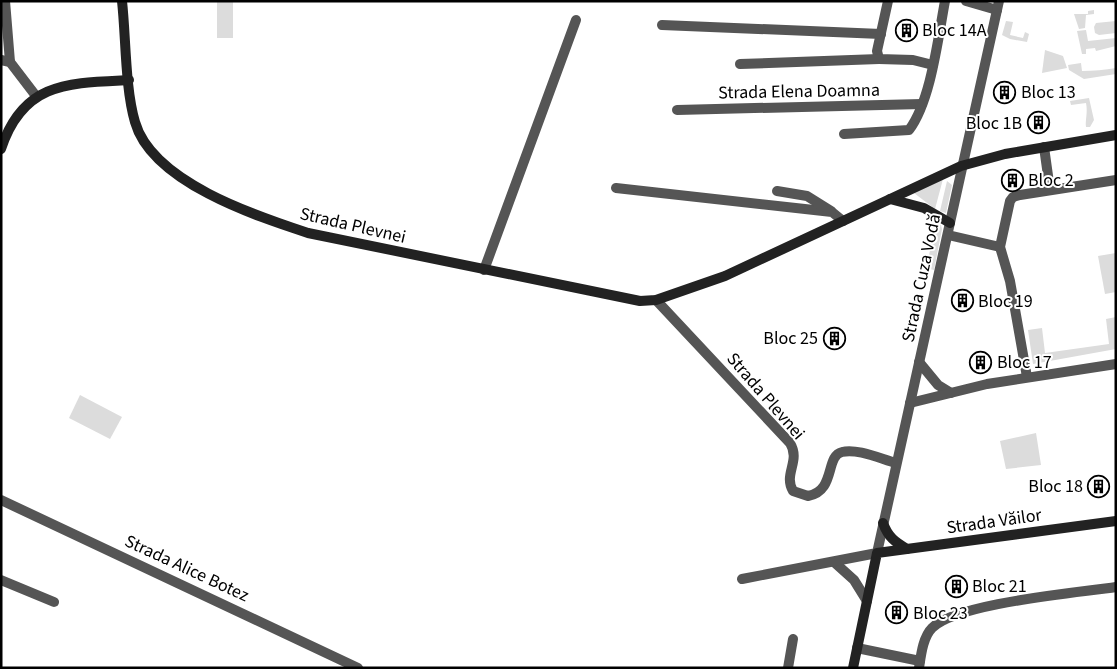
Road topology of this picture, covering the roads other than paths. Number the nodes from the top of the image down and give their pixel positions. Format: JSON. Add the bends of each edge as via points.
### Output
{"nodes":[{"id":1,"x":5,"y":1,"type":"edge"},
{"id":2,"x":122,"y":1,"type":"edge"},
{"id":3,"x":888,"y":1,"type":"edge"},
{"id":4,"x":945,"y":1,"type":"edge"},
{"id":5,"x":966,"y":1,"type":"edge"},
{"id":6,"x":998,"y":6,"type":"edge"},
{"id":7,"x":576,"y":20,"type":"dead end"},
{"id":8,"x":662,"y":25,"type":"dead end"},
{"id":9,"x":881,"y":34,"type":"junction"},
{"id":10,"x":878,"y":58,"type":"junction"},
{"id":11,"x":5,"y":61,"type":"edge"},
{"id":12,"x":740,"y":64,"type":"dead end"},
{"id":13,"x":933,"y":64,"type":"junction"},
{"id":14,"x":129,"y":80,"type":"junction"},
{"id":15,"x":36,"y":96,"type":"junction"},
{"id":16,"x":922,"y":104,"type":"junction"},
{"id":17,"x":677,"y":110,"type":"dead end"},
{"id":18,"x":844,"y":134,"type":"dead end"},
{"id":19,"x":1116,"y":135,"type":"edge"},
{"id":20,"x":1044,"y":147,"type":"junction"},
{"id":21,"x":1,"y":149,"type":"edge"},
{"id":22,"x":961,"y":166,"type":"junction"},
{"id":23,"x":1116,"y":180,"type":"edge"},
{"id":24,"x":616,"y":188,"type":"dead end"},
{"id":25,"x":777,"y":190,"type":"dead end"},
{"id":26,"x":1050,"y":190,"type":"junction"},
{"id":27,"x":889,"y":199,"type":"junction"},
{"id":28,"x":832,"y":212,"type":"junction"},
{"id":29,"x":843,"y":221,"type":"junction"},
{"id":30,"x":950,"y":223,"type":"junction"},
{"id":31,"x":948,"y":235,"type":"junction"},
{"id":32,"x":1000,"y":247,"type":"junction"},
{"id":33,"x":484,"y":270,"type":"junction"},
{"id":34,"x":656,"y":300,"type":"junction"},
{"id":35,"x":919,"y":362,"type":"junction"},
{"id":36,"x":1116,"y":364,"type":"edge"},
{"id":37,"x":1027,"y":377,"type":"junction"},
{"id":38,"x":951,"y":393,"type":"junction"},
{"id":39,"x":910,"y":403,"type":"junction"},
{"id":40,"x":896,"y":463,"type":"junction"},
{"id":41,"x":1,"y":500,"type":"edge"},
{"id":42,"x":1116,"y":521,"type":"edge"},
{"id":43,"x":883,"y":523,"type":"junction"},
{"id":44,"x":907,"y":549,"type":"junction"},
{"id":45,"x":877,"y":553,"type":"junction"},
{"id":46,"x":834,"y":562,"type":"junction"},
{"id":47,"x":742,"y":579,"type":"dead end"},
{"id":48,"x":1,"y":580,"type":"edge"},
{"id":49,"x":1116,"y":587,"type":"edge"},
{"id":50,"x":867,"y":601,"type":"junction"},
{"id":51,"x":54,"y":602,"type":"dead end"},
{"id":52,"x":793,"y":639,"type":"dead end"},
{"id":53,"x":857,"y":648,"type":"junction"},
{"id":54,"x":919,"y":665,"type":"edge"},
{"id":55,"x":358,"y":668,"type":"edge"},
{"id":56,"x":788,"y":668,"type":"edge"},
{"id":57,"x":853,"y":668,"type":"edge"}],
"edges":[{"from":1,"to":11,"type":"street"},
{"from":2,"to":14,"type":"street","name":"Strada Plevnei"},
{"from":3,"to":9,"type":"street","name":"Strada Elena Doamna"},
{"from":4,"to":13,"type":"street"},
{"from":5,"to":6,"type":"street","name":"Strada Cuza Vodă"},
{"from":6,"to":22,"type":"street","name":"Strada Cuza Vodă"},
{"from":7,"to":33,"type":"street"},
{"from":8,"to":9,"type":"street"},
{"from":9,"to":10,"type":"street","name":"Strada Elena Doamna"},
{"from":10,"to":12,"type":"street","name":"Strada Elena Doamna"},
{"from":10,"to":13,"type":"street","name":"Strada Elena Doamna"},
{"from":11,"to":15,"type":"street"},
{"from":13,"to":16,"type":"street"},
{"from":14,"to":15,"type":"street","via":[[78,84]]},
{"from":14,"to":33,"type":"street","name":"Strada Plevnei","via":[[135,123],[146,143],[174,172],[213,196],[256,216],[308,233]]},
{"from":15,"to":21,"type":"street","via":[[12,121]]},
{"from":16,"to":17,"type":"street","name":"Strada Elena Doamna"},
{"from":16,"to":18,"type":"street","via":[[918,118],[909,130]]},
{"from":19,"to":20,"type":"street"},
{"from":20,"to":22,"type":"street"},
{"from":20,"to":26,"type":"street"},
{"from":22,"to":27,"type":"street"},
{"from":22,"to":30,"type":"street","name":"Strada Cuza Vodă"},
{"from":23,"to":26,"type":"street"},
{"from":24,"to":28,"type":"street"},
{"from":25,"to":28,"type":"street","via":[[807,196]]},
{"from":26,"to":32,"type":"street","via":[[1013,197]]},
{"from":27,"to":29,"type":"street"},
{"from":27,"to":30,"type":"street","via":[[924,208]]},
{"from":28,"to":29,"type":"street"},
{"from":29,"to":34,"type":"street","via":[[725,276]]},
{"from":30,"to":31,"type":"street","name":"Strada Cuza Vodă"},
{"from":31,"to":32,"type":"street"},
{"from":31,"to":35,"type":"street","name":"Strada Cuza Vodă"},
{"from":32,"to":37,"type":"street","via":[[1010,281]]},
{"from":33,"to":34,"type":"street","name":"Strada Plevnei","via":[[640,301]]},
{"from":34,"to":40,"type":"street","name":"Strada Plevnei","via":[[790,444],[795,455],[789,481],[793,491],[808,496],[822,490],[839,452]]},
{"from":35,"to":38,"type":"street","via":[[938,385]]},
{"from":35,"to":39,"type":"street","name":"Strada Cuza Vodă"},
{"from":36,"to":37,"type":"street"},
{"from":37,"to":38,"type":"street"},
{"from":38,"to":39,"type":"street"},
{"from":39,"to":40,"type":"street","name":"Strada Cuza Vodă"},
{"from":40,"to":43,"type":"street","name":"Strada Cuza Vodă"},
{"from":41,"to":55,"type":"street","name":"Strada Alice Botez"},
{"from":42,"to":44,"type":"street","name":"Strada Văilor"},
{"from":43,"to":44,"type":"street","via":[[887,534]]},
{"from":43,"to":45,"type":"street","name":"Strada Cuza Vodă"},
{"from":44,"to":45,"type":"street","name":"Strada Văilor"},
{"from":45,"to":46,"type":"street"},
{"from":45,"to":50,"type":"street","name":"Strada Cuza Vodă"},
{"from":46,"to":47,"type":"street"},
{"from":46,"to":50,"type":"street","via":[[854,580]]},
{"from":48,"to":51,"type":"street"},
{"from":49,"to":54,"type":"street","via":[[962,612],[932,628]]},
{"from":50,"to":53,"type":"street","name":"Strada Cuza Vodă"},
{"from":52,"to":56,"type":"street"},
{"from":53,"to":54,"type":"street"},
{"from":53,"to":57,"type":"street","name":"Strada Cuza Vodă"}]}
